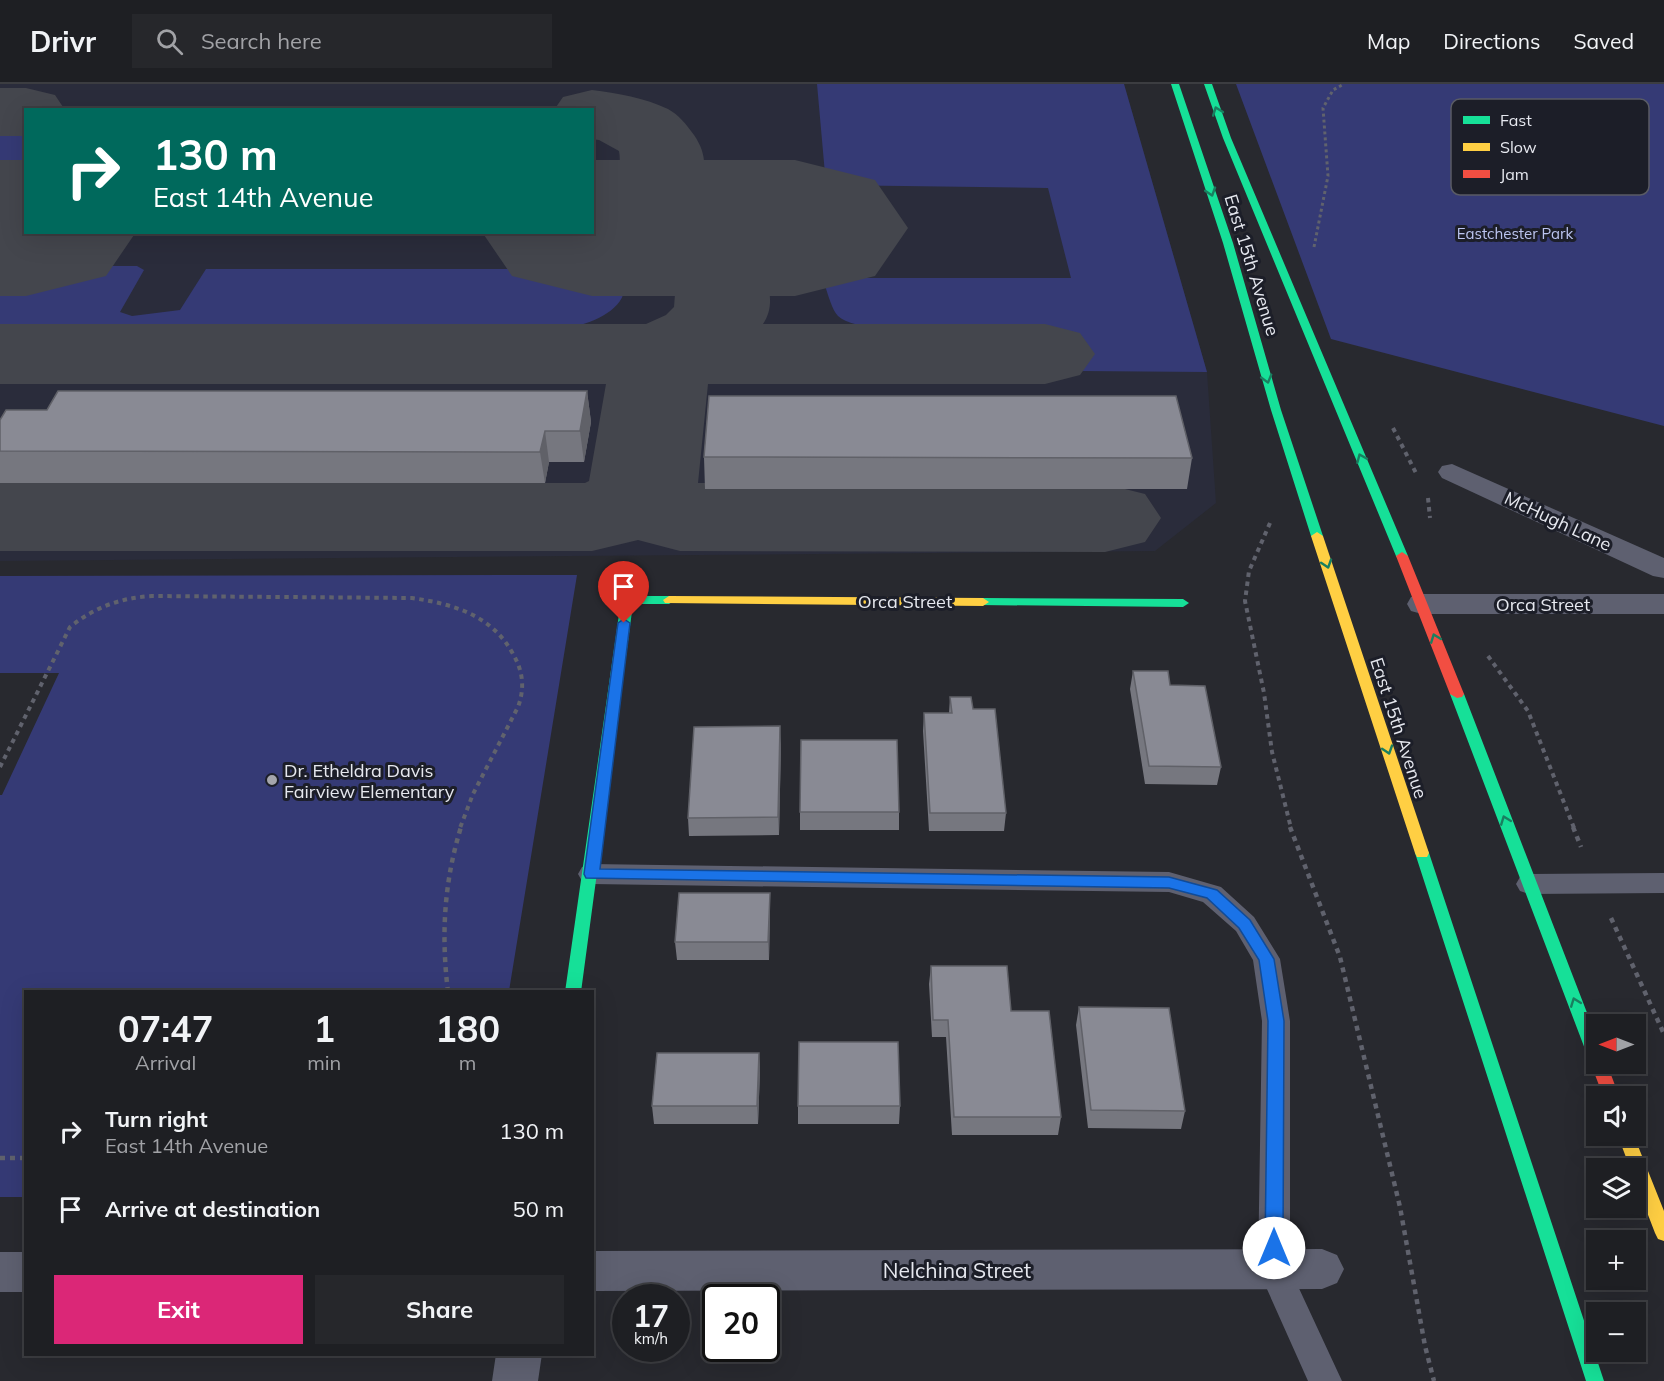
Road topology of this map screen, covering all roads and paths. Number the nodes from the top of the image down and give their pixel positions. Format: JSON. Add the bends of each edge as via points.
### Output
{"nodes":[{"id":1,"x":1175,"y":84,"type":"edge"},
{"id":2,"x":1208,"y":84,"type":"edge"},
{"id":3,"x":1344,"y":84,"type":"edge"},
{"id":4,"x":1314,"y":257,"type":"dead end"},
{"id":5,"x":1389,"y":421,"type":"dead end"},
{"id":6,"x":1452,"y":472,"type":"dead end"},
{"id":7,"x":1416,"y":474,"type":"dead end"},
{"id":8,"x":1427,"y":495,"type":"dead end"},
{"id":9,"x":1271,"y":514,"type":"dead end"},
{"id":10,"x":1431,"y":524,"type":"dead end"},
{"id":11,"x":1664,"y":569,"type":"edge"},
{"id":12,"x":1184,"y":603,"type":"dead end"},
{"id":13,"x":1422,"y":604,"type":"junction"},
{"id":14,"x":1664,"y":604,"type":"edge"},
{"id":15,"x":1482,"y":648,"type":"dead end"},
{"id":16,"x":0,"y":767,"type":"edge"},
{"id":17,"x":591,"y":874,"type":"junction"},
{"id":18,"x":1664,"y":883,"type":"edge"},
{"id":19,"x":1529,"y":884,"type":"junction"},
{"id":20,"x":1596,"y":884,"type":"junction"},
{"id":21,"x":448,"y":990,"type":"edge"},
{"id":22,"x":573,"y":990,"type":"edge"},
{"id":23,"x":1586,"y":1031,"type":"edge"},
{"id":24,"x":1664,"y":1034,"type":"edge"},
{"id":25,"x":1630,"y":1146,"type":"edge"},
{"id":26,"x":0,"y":1158,"type":"edge"},
{"id":27,"x":24,"y":1158,"type":"edge"},
{"id":28,"x":1664,"y":1233,"type":"edge"},
{"id":29,"x":1274,"y":1269,"type":"junction"},
{"id":30,"x":1322,"y":1269,"type":"dead end"},
{"id":31,"x":594,"y":1271,"type":"edge"},
{"id":32,"x":0,"y":1272,"type":"edge"},
{"id":33,"x":24,"y":1272,"type":"edge"},
{"id":34,"x":519,"y":1356,"type":"edge"},
{"id":35,"x":515,"y":1381,"type":"edge"},
{"id":36,"x":1325,"y":1381,"type":"edge"},
{"id":37,"x":1434,"y":1381,"type":"edge"},
{"id":38,"x":1595,"y":1381,"type":"edge"}],
"edges":[{"from":1,"to":38,"type":"main road","name":"East 15th Avenue","one_way":true,"via":[[1228,243],[1280,421]]},
{"from":13,"to":2,"type":"main road","name":"East 15th Avenue","one_way":true},
{"from":3,"to":4,"type":"path","via":[[1333,90],[1323,108],[1328,176],[1314,238]]},
{"from":5,"to":7,"type":"path"},
{"from":6,"to":11,"type":"street","name":"McHugh Lane"},
{"from":8,"to":10,"type":"path"},
{"from":9,"to":37,"type":"path","via":[[1250,570],[1245,602],[1272,753],[1291,829],[1341,957],[1400,1207]]},
{"from":12,"to":17,"type":"main road","name":"Orca Street","via":[[627,600]]},
{"from":13,"to":14,"type":"street","name":"Orca Street"},
{"from":19,"to":13,"type":"main road","name":"East 15th Avenue","one_way":true},
{"from":15,"to":20,"type":"path","via":[[1528,711]]},
{"from":16,"to":21,"type":"path","via":[[70,627],[106,603],[152,596],[394,596],[444,603],[477,615],[508,642],[522,671],[523,687],[511,724],[473,790],[452,856],[443,930]]},
{"from":17,"to":22,"type":"main road"},
{"from":17,"to":29,"type":"lane","via":[[1169,882],[1212,894],[1245,924],[1266,959],[1276,1021]]},
{"from":18,"to":20,"type":"lane"},
{"from":19,"to":20,"type":"lane"},
{"from":23,"to":19,"type":"main road","name":"East 15th Avenue","one_way":true},
{"from":20,"to":24,"type":"path"},
{"from":25,"to":28,"type":"main road"},
{"from":26,"to":27,"type":"path"},
{"from":29,"to":30,"type":"street","name":"Nelchina Street"},
{"from":29,"to":31,"type":"street","name":"Nelchina Street"},
{"from":29,"to":36,"type":"lane"},
{"from":32,"to":33,"type":"street"},
{"from":34,"to":35,"type":"street"}]}
